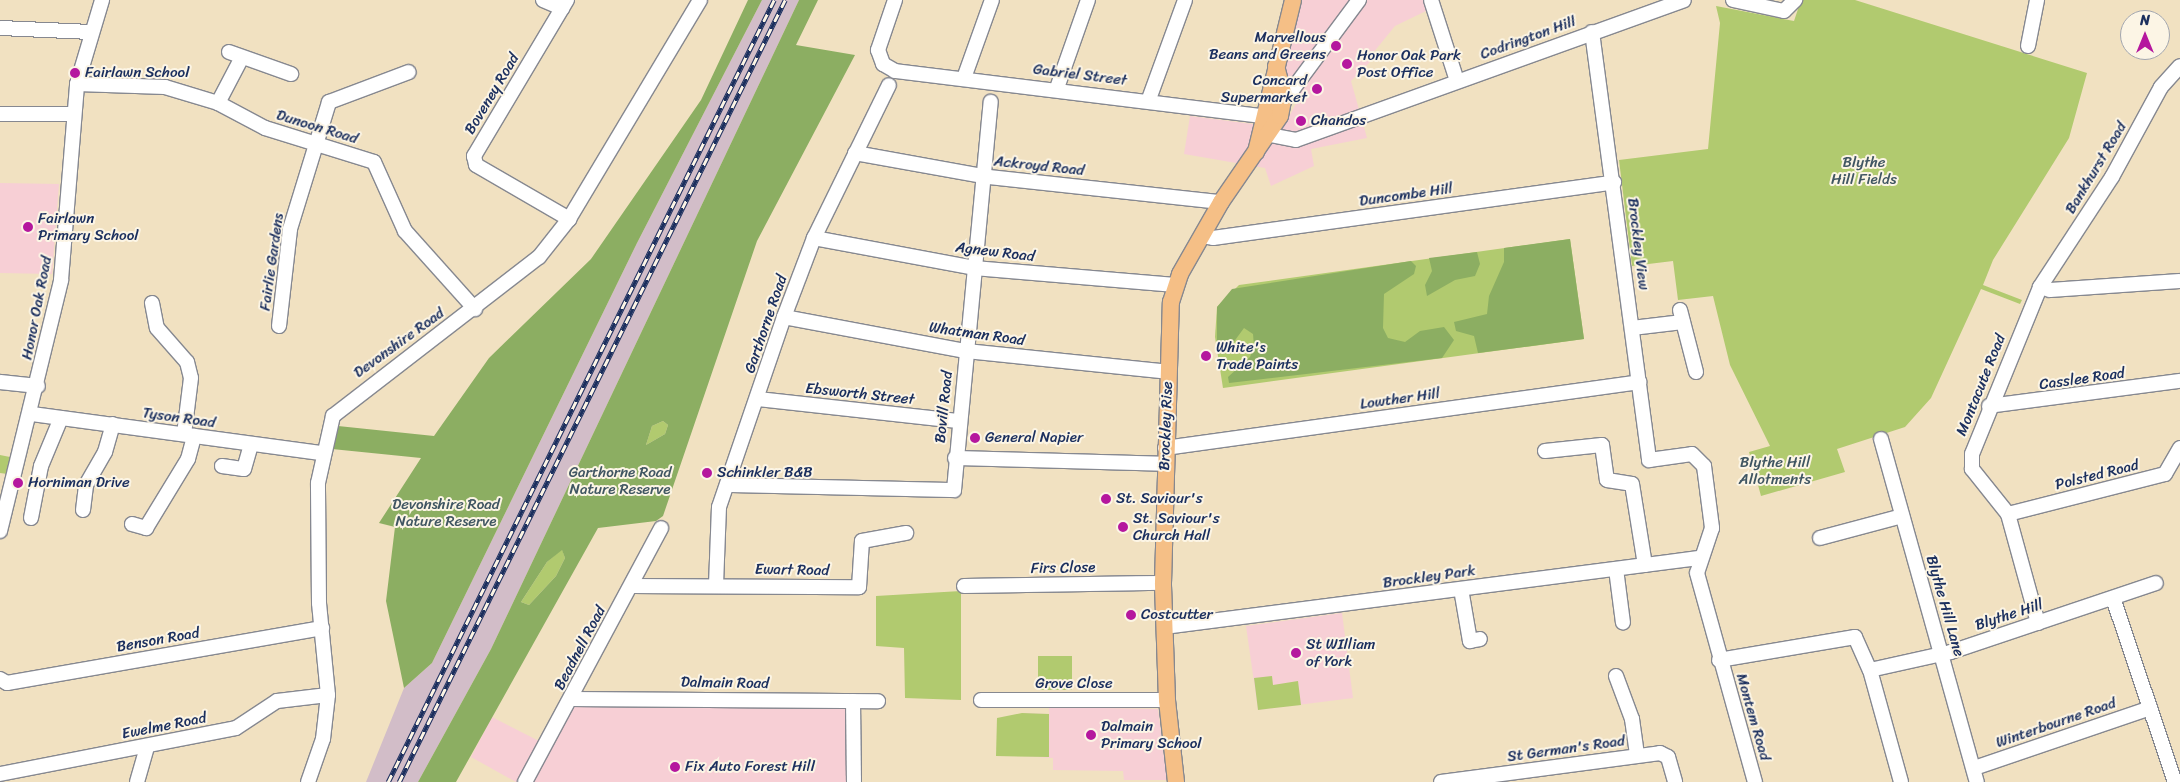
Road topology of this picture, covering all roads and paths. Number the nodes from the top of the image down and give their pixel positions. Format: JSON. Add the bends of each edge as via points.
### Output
{"nodes":[{"id":1,"x":102,"y":0,"type":"edge"},
{"id":2,"x":543,"y":0,"type":"edge"},
{"id":3,"x":700,"y":0,"type":"edge"},
{"id":4,"x":895,"y":0,"type":"edge"},
{"id":5,"x":992,"y":0,"type":"edge"},
{"id":6,"x":1088,"y":0,"type":"edge"},
{"id":7,"x":1185,"y":0,"type":"edge"},
{"id":8,"x":1293,"y":0,"type":"edge"},
{"id":9,"x":1359,"y":0,"type":"edge"},
{"id":10,"x":1431,"y":0,"type":"edge"},
{"id":11,"x":1684,"y":0,"type":"edge"},
{"id":12,"x":1733,"y":0,"type":"edge"},
{"id":13,"x":1796,"y":0,"type":"edge"},
{"id":14,"x":2036,"y":0,"type":"edge"},
{"id":15,"x":564,"y":4,"type":"edge"},
{"id":16,"x":0,"y":28,"type":"edge"},
{"id":17,"x":91,"y":32,"type":"junction"},
{"id":18,"x":1592,"y":32,"type":"junction"},
{"id":19,"x":2028,"y":46,"type":"dead end"},
{"id":20,"x":228,"y":52,"type":"dead end"},
{"id":21,"x":241,"y":59,"type":"junction"},
{"id":22,"x":2180,"y":66,"type":"edge"},
{"id":23,"x":409,"y":72,"type":"dead end"},
{"id":24,"x":291,"y":74,"type":"dead end"},
{"id":25,"x":964,"y":78,"type":"junction"},
{"id":26,"x":1457,"y":81,"type":"junction"},
{"id":27,"x":76,"y":84,"type":"junction"},
{"id":28,"x":889,"y":86,"type":"dead end"},
{"id":29,"x":1057,"y":88,"type":"junction"},
{"id":30,"x":1149,"y":99,"type":"junction"},
{"id":31,"x":1272,"y":100,"type":"junction"},
{"id":32,"x":991,"y":102,"type":"dead end"},
{"id":33,"x":218,"y":103,"type":"junction"},
{"id":34,"x":0,"y":114,"type":"edge"},
{"id":35,"x":74,"y":114,"type":"junction"},
{"id":36,"x":1270,"y":135,"type":"junction"},
{"id":37,"x":313,"y":145,"type":"junction"},
{"id":38,"x":1256,"y":152,"type":"junction"},
{"id":39,"x":854,"y":153,"type":"junction"},
{"id":40,"x":983,"y":176,"type":"junction"},
{"id":41,"x":1614,"y":182,"type":"junction"},
{"id":42,"x":1221,"y":202,"type":"junction"},
{"id":43,"x":569,"y":219,"type":"junction"},
{"id":44,"x":1202,"y":236,"type":"junction"},
{"id":45,"x":814,"y":238,"type":"junction"},
{"id":46,"x":974,"y":268,"type":"junction"},
{"id":47,"x":2180,"y":281,"type":"edge"},
{"id":48,"x":1175,"y":285,"type":"junction"},
{"id":49,"x":2040,"y":287,"type":"junction"},
{"id":50,"x":152,"y":303,"type":"dead end"},
{"id":51,"x":475,"y":309,"type":"junction"},
{"id":52,"x":784,"y":317,"type":"junction"},
{"id":53,"x":279,"y":326,"type":"dead end"},
{"id":54,"x":1632,"y":328,"type":"junction"},
{"id":55,"x":966,"y":351,"type":"junction"},
{"id":56,"x":1168,"y":372,"type":"junction"},
{"id":57,"x":1696,"y":372,"type":"dead end"},
{"id":58,"x":2180,"y":381,"type":"edge"},
{"id":59,"x":0,"y":382,"type":"edge"},
{"id":60,"x":1639,"y":382,"type":"junction"},
{"id":61,"x":38,"y":386,"type":"junction"},
{"id":62,"x":758,"y":399,"type":"junction"},
{"id":63,"x":1989,"y":406,"type":"junction"},
{"id":64,"x":32,"y":414,"type":"junction"},
{"id":65,"x":61,"y":418,"type":"junction"},
{"id":66,"x":958,"y":421,"type":"junction"},
{"id":67,"x":113,"y":424,"type":"junction"},
{"id":68,"x":189,"y":435,"type":"junction"},
{"id":69,"x":1881,"y":439,"type":"dead end"},
{"id":70,"x":251,"y":444,"type":"junction"},
{"id":71,"x":1165,"y":448,"type":"junction"},
{"id":72,"x":2180,"y":448,"type":"edge"},
{"id":73,"x":1545,"y":451,"type":"dead end"},
{"id":74,"x":322,"y":453,"type":"junction"},
{"id":75,"x":955,"y":458,"type":"junction"},
{"id":76,"x":1165,"y":464,"type":"junction"},
{"id":77,"x":222,"y":466,"type":"dead end"},
{"id":78,"x":726,"y":485,"type":"junction"},
{"id":79,"x":83,"y":510,"type":"dead end"},
{"id":80,"x":2008,"y":514,"type":"junction"},
{"id":81,"x":1902,"y":516,"type":"junction"},
{"id":82,"x":31,"y":518,"type":"dead end"},
{"id":83,"x":132,"y":524,"type":"dead end"},
{"id":84,"x":661,"y":528,"type":"dead end"},
{"id":85,"x":0,"y":531,"type":"edge"},
{"id":86,"x":906,"y":533,"type":"dead end"},
{"id":87,"x":1820,"y":538,"type":"dead end"},
{"id":88,"x":1699,"y":558,"type":"junction"},
{"id":89,"x":1645,"y":565,"type":"junction"},
{"id":90,"x":1616,"y":569,"type":"junction"},
{"id":91,"x":1163,"y":583,"type":"junction"},
{"id":92,"x":2156,"y":583,"type":"dead end"},
{"id":93,"x":716,"y":585,"type":"junction"},
{"id":94,"x":632,"y":586,"type":"junction"},
{"id":95,"x":964,"y":586,"type":"dead end"},
{"id":96,"x":1461,"y":590,"type":"junction"},
{"id":97,"x":2113,"y":598,"type":"junction"},
{"id":98,"x":1623,"y":623,"type":"dead end"},
{"id":99,"x":2038,"y":623,"type":"junction"},
{"id":100,"x":1164,"y":627,"type":"junction"},
{"id":101,"x":322,"y":628,"type":"junction"},
{"id":102,"x":1480,"y":639,"type":"dead end"},
{"id":103,"x":1942,"y":652,"type":"junction"},
{"id":104,"x":1719,"y":660,"type":"junction"},
{"id":105,"x":1870,"y":670,"type":"junction"},
{"id":106,"x":1616,"y":676,"type":"dead end"},
{"id":107,"x":0,"y":679,"type":"edge"},
{"id":108,"x":328,"y":695,"type":"junction"},
{"id":109,"x":571,"y":699,"type":"junction"},
{"id":110,"x":980,"y":700,"type":"dead end"},
{"id":111,"x":1167,"y":700,"type":"junction"},
{"id":112,"x":853,"y":701,"type":"junction"},
{"id":113,"x":878,"y":701,"type":"dead end"},
{"id":114,"x":2150,"y":708,"type":"junction"},
{"id":115,"x":146,"y":746,"type":"junction"},
{"id":116,"x":1637,"y":756,"type":"junction"},
{"id":117,"x":0,"y":774,"type":"edge"},
{"id":118,"x":1976,"y":775,"type":"edge"},
{"id":119,"x":137,"y":782,"type":"edge"},
{"id":120,"x":308,"y":782,"type":"edge"},
{"id":121,"x":525,"y":782,"type":"edge"},
{"id":122,"x":854,"y":782,"type":"edge"},
{"id":123,"x":1176,"y":782,"type":"edge"},
{"id":124,"x":1441,"y":782,"type":"edge"},
{"id":125,"x":1675,"y":782,"type":"edge"},
{"id":126,"x":1755,"y":782,"type":"edge"},
{"id":127,"x":1900,"y":782,"type":"edge"},
{"id":128,"x":2175,"y":782,"type":"edge"}],
"edges":[{"from":1,"to":17,"type":"street","name":"Honor Oak Road"},
{"from":2,"to":15,"type":"street"},
{"from":3,"to":43,"type":"street","name":"Devonshire Road"},
{"from":4,"to":25,"type":"street","name":"Gabriel Street","via":[[878,50],[883,64],[895,71]]},
{"from":5,"to":25,"type":"street"},
{"from":6,"to":29,"type":"street"},
{"from":7,"to":30,"type":"street"},
{"from":8,"to":31,"type":"main road","via":[[1276,66]]},
{"from":9,"to":31,"type":"street"},
{"from":10,"to":26,"type":"street"},
{"from":11,"to":18,"type":"street","name":"Codrington Hill"},
{"from":12,"to":13,"type":"street","via":[[1784,11]]},
{"from":14,"to":19,"type":"street"},
{"from":15,"to":43,"type":"street","name":"Boveney Road","via":[[474,156],[476,165]]},
{"from":16,"to":17,"type":"street"},
{"from":17,"to":27,"type":"street","name":"Honor Oak Road"},
{"from":18,"to":26,"type":"street","name":"Codrington Hill"},
{"from":18,"to":41,"type":"street","name":"Brockley View"},
{"from":20,"to":21,"type":"street"},
{"from":21,"to":24,"type":"street"},
{"from":21,"to":33,"type":"street"},
{"from":22,"to":49,"type":"street","name":"Bankhurst Road","via":[[2153,99],[2112,177]]},
{"from":23,"to":37,"type":"street","name":"Fairlie Gardens","via":[[329,102]]},
{"from":25,"to":29,"type":"street","name":"Gabriel Street"},
{"from":26,"to":36,"type":"street","name":"Codrington Hill","via":[[1296,140]]},
{"from":27,"to":33,"type":"street","name":"Dunoon Road","via":[[165,87]]},
{"from":27,"to":35,"type":"street","name":"Honor Oak Road"},
{"from":28,"to":39,"type":"street","name":"Garthorne Road"},
{"from":29,"to":30,"type":"street","name":"Gabriel Street"},
{"from":30,"to":31,"type":"street","name":"Gabriel Street"},
{"from":31,"to":36,"type":"main road","name":"Brockley Rise"},
{"from":31,"to":38,"type":"main road"},
{"from":32,"to":40,"type":"street","name":"Bovill Road"},
{"from":33,"to":37,"type":"street","name":"Dunoon Road","via":[[265,128]]},
{"from":34,"to":35,"type":"street"},
{"from":35,"to":61,"type":"street","name":"Honor Oak Road","via":[[61,280]]},
{"from":36,"to":38,"type":"main road","name":"Brockley Rise"},
{"from":37,"to":51,"type":"street","name":"Dunoon Road","via":[[380,167],[405,232]]},
{"from":37,"to":53,"type":"street","name":"Fairlie Gardens","via":[[290,229]]},
{"from":38,"to":42,"type":"main road","name":"Brockley Rise"},
{"from":39,"to":40,"type":"street","name":"Ackroyd Road"},
{"from":39,"to":45,"type":"street","name":"Garthorne Road"},
{"from":40,"to":42,"type":"street","name":"Ackroyd Road"},
{"from":40,"to":46,"type":"street","name":"Bovill Road"},
{"from":41,"to":44,"type":"street","name":"Duncombe Hill","via":[[1212,238]]},
{"from":41,"to":54,"type":"street","name":"Brockley View"},
{"from":42,"to":44,"type":"main road","name":"Brockley Rise"},
{"from":43,"to":51,"type":"street","name":"Devonshire Road","via":[[530,266]]},
{"from":44,"to":48,"type":"main road","name":"Brockley Rise"},
{"from":45,"to":46,"type":"street","name":"Agnew Road"},
{"from":45,"to":52,"type":"street","name":"Garthorne Road"},
{"from":46,"to":48,"type":"street","name":"Agnew Road"},
{"from":46,"to":55,"type":"street","name":"Bovill Road"},
{"from":47,"to":49,"type":"street","via":[[2050,290]]},
{"from":48,"to":56,"type":"main road","name":"Brockley Rise"},
{"from":49,"to":63,"type":"street","name":"Montacute Road"},
{"from":50,"to":68,"type":"street","via":[[157,328],[187,362],[192,378]]},
{"from":51,"to":74,"type":"street","name":"Devonshire Road","via":[[345,403],[333,416]]},
{"from":52,"to":55,"type":"street","name":"Whatman Road"},
{"from":52,"to":62,"type":"street","name":"Garthorne Road"},
{"from":54,"to":57,"type":"street","via":[[1682,316]]},
{"from":54,"to":60,"type":"street","name":"Brockley View"},
{"from":55,"to":56,"type":"street","name":"Whatman Road"},
{"from":55,"to":66,"type":"street","name":"Bovill Road"},
{"from":56,"to":71,"type":"main road","name":"Brockley Rise"},
{"from":58,"to":63,"type":"street","name":"Casslee Road"},
{"from":59,"to":61,"type":"street"},
{"from":60,"to":71,"type":"street","name":"Lowther Hill"},
{"from":60,"to":88,"type":"street","name":"Brockley View","via":[[1649,460],[1692,454],[1699,457],[1712,518]]},
{"from":61,"to":64,"type":"street","name":"Honor Oak Road"},
{"from":62,"to":66,"type":"street","name":"Ebsworth Street"},
{"from":62,"to":78,"type":"street","name":"Garthorne Road"},
{"from":63,"to":80,"type":"street","name":"Montacute Road","via":[[1972,454],[1972,469]]},
{"from":64,"to":65,"type":"street","name":"Tyson Road"},
{"from":64,"to":85,"type":"street","name":"Honor Oak Road"},
{"from":65,"to":67,"type":"street","name":"Tyson Road"},
{"from":65,"to":82,"type":"street","via":[[41,466]]},
{"from":66,"to":75,"type":"street","name":"Bovill Road"},
{"from":67,"to":68,"type":"street","name":"Tyson Road"},
{"from":67,"to":79,"type":"street","via":[[105,452],[86,485]]},
{"from":68,"to":70,"type":"street","name":"Tyson Road"},
{"from":68,"to":83,"type":"street","via":[[188,459],[146,528]]},
{"from":69,"to":81,"type":"street","name":"Blythe Hill Lane"},
{"from":70,"to":74,"type":"street","name":"Tyson Road"},
{"from":70,"to":77,"type":"street","via":[[244,469]]},
{"from":71,"to":76,"type":"main road","name":"Brockley Rise"},
{"from":72,"to":80,"type":"street","name":"Polsted Road","via":[[2165,474]]},
{"from":73,"to":89,"type":"street","via":[[1602,445],[1607,480],[1632,484]]},
{"from":74,"to":101,"type":"street","name":"Devonshire Road","via":[[318,483]]},
{"from":75,"to":76,"type":"street"},
{"from":75,"to":78,"type":"street","name":"Bovill Road","via":[[954,490]]},
{"from":76,"to":91,"type":"main road","name":"Brockley Rise"},
{"from":78,"to":93,"type":"street","name":"Garthorne Road","via":[[717,529]]},
{"from":80,"to":99,"type":"street","name":"Montacute Road"},
{"from":81,"to":87,"type":"street"},
{"from":81,"to":103,"type":"street","name":"Blythe Hill Lane"},
{"from":84,"to":94,"type":"street","name":"Beadnell Road"},
{"from":86,"to":93,"type":"street","name":"Ewart Road","via":[[862,541],[859,587]]},
{"from":88,"to":89,"type":"street","name":"Brockley Park"},
{"from":88,"to":104,"type":"street","name":"Montem Road","via":[[1700,590]]},
{"from":89,"to":90,"type":"street","name":"Brockley Park"},
{"from":90,"to":96,"type":"street","name":"Brockley Park"},
{"from":90,"to":98,"type":"street"},
{"from":91,"to":95,"type":"street","name":"Firs Close"},
{"from":91,"to":100,"type":"main road","name":"Brockley Rise"},
{"from":92,"to":97,"type":"street","name":"Blythe Hill"},
{"from":93,"to":94,"type":"street","name":"Ewart Road"},
{"from":94,"to":109,"type":"street","name":"Beadnell Road"},
{"from":96,"to":100,"type":"street","name":"Brockley Park"},
{"from":96,"to":102,"type":"street","via":[[1470,640]]},
{"from":97,"to":99,"type":"street","name":"Blythe Hill"},
{"from":97,"to":114,"type":"street"},
{"from":99,"to":103,"type":"street","name":"Blythe Hill"},
{"from":100,"to":111,"type":"main road","name":"Brockley Rise"},
{"from":101,"to":107,"type":"street","name":"Benson Road","via":[[7,683]]},
{"from":101,"to":108,"type":"street","name":"Devonshire Road"},
{"from":103,"to":105,"type":"street","name":"Blythe Hill"},
{"from":103,"to":118,"type":"street","name":"Blythe Hill Lane"},
{"from":104,"to":105,"type":"street","via":[[1847,636],[1861,642]]},
{"from":104,"to":126,"type":"street","name":"Montem Road"},
{"from":105,"to":127,"type":"street"},
{"from":106,"to":116,"type":"street","via":[[1632,719]]},
{"from":108,"to":115,"type":"street","name":"Ewelme Road","via":[[277,701],[236,728]]},
{"from":108,"to":120,"type":"street","name":"Devonshire Road","via":[[324,739]]},
{"from":109,"to":112,"type":"street","name":"Dalmain Road"},
{"from":109,"to":121,"type":"street","name":"Beadnell Road"},
{"from":110,"to":111,"type":"street","name":"Grove Close"},
{"from":111,"to":123,"type":"main road","name":"Brockley Rise"},
{"from":112,"to":113,"type":"street","name":"Dalmain Road"},
{"from":112,"to":122,"type":"street"},
{"from":114,"to":118,"type":"street","name":"Winterbourne Road"},
{"from":114,"to":128,"type":"street"},
{"from":115,"to":117,"type":"street","name":"Ewelme Road"},
{"from":115,"to":119,"type":"street"},
{"from":116,"to":124,"type":"street","name":"St German's Road"},
{"from":116,"to":125,"type":"street","name":"St German's Road","via":[[1660,753],[1668,757]]}]}
